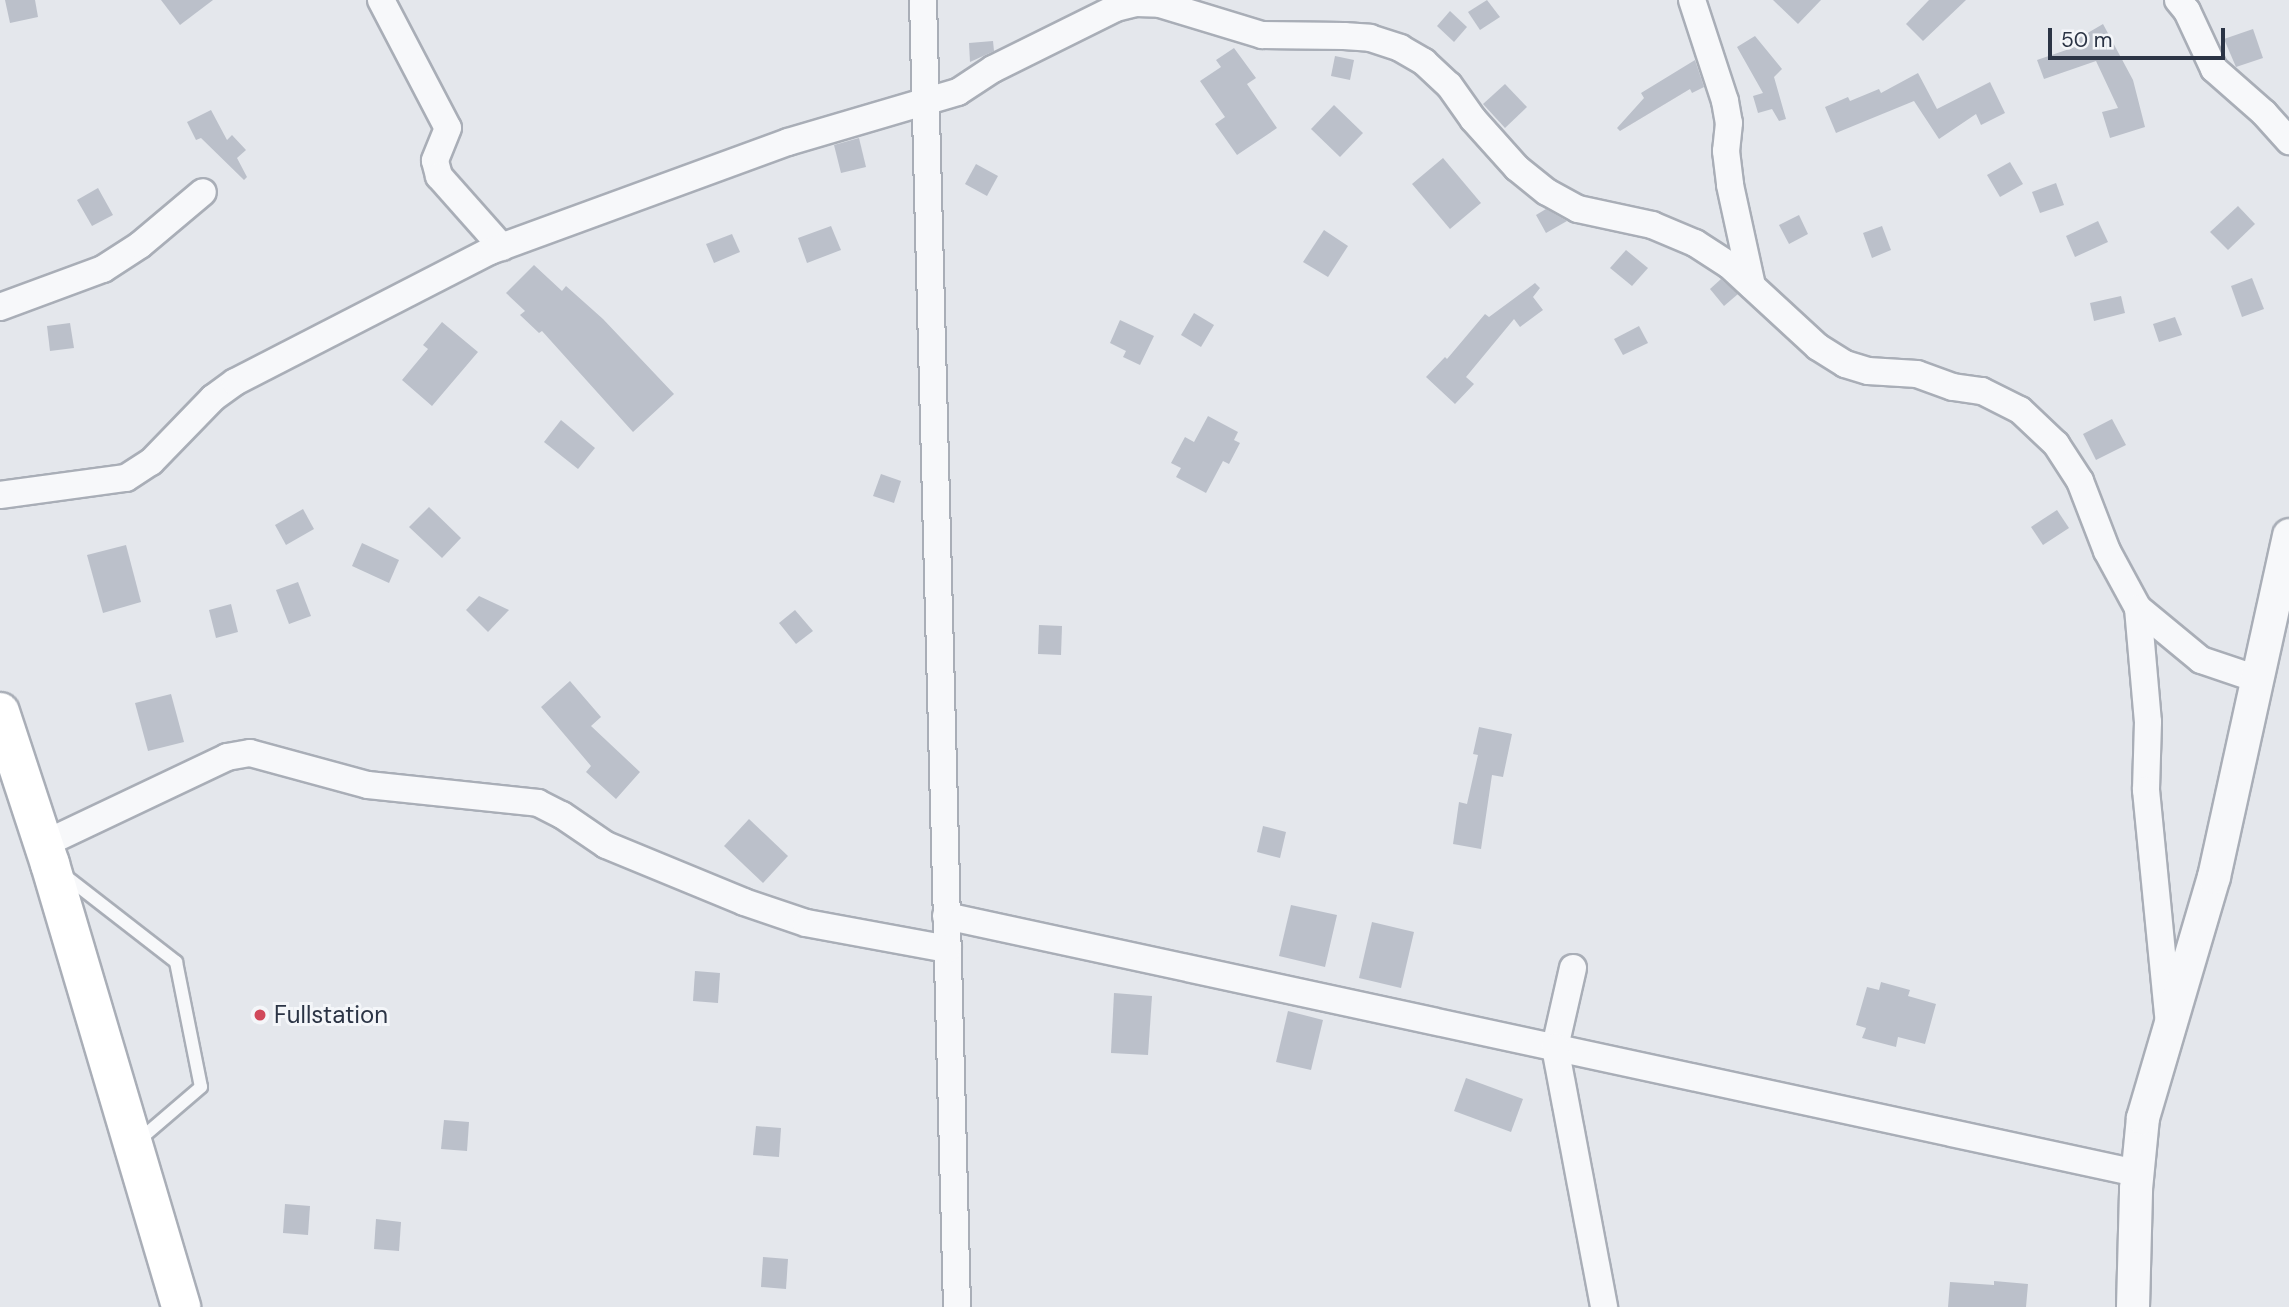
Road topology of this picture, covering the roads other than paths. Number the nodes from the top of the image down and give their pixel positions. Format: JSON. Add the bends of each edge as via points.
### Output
{"nodes":[{"id":1,"x":381,"y":0,"type":"edge"},
{"id":2,"x":923,"y":0,"type":"edge"},
{"id":3,"x":1211,"y":0,"type":"edge"},
{"id":4,"x":1692,"y":0,"type":"edge"},
{"id":5,"x":2178,"y":0,"type":"edge"},
{"id":6,"x":1227,"y":25,"type":"junction"},
{"id":7,"x":926,"y":103,"type":"junction"},
{"id":8,"x":2289,"y":141,"type":"edge"},
{"id":9,"x":204,"y":192,"type":"dead end"},
{"id":10,"x":502,"y":247,"type":"junction"},
{"id":11,"x":1752,"y":286,"type":"junction"},
{"id":12,"x":0,"y":307,"type":"edge"},
{"id":13,"x":0,"y":495,"type":"edge"},
{"id":14,"x":2289,"y":535,"type":"edge"},
{"id":15,"x":2138,"y":608,"type":"junction"},
{"id":16,"x":2257,"y":679,"type":"junction"},
{"id":17,"x":0,"y":712,"type":"edge"},
{"id":18,"x":47,"y":854,"type":"junction"},
{"id":19,"x":946,"y":916,"type":"junction"},
{"id":20,"x":948,"y":949,"type":"junction"},
{"id":21,"x":1573,"y":968,"type":"dead end"},
{"id":22,"x":2169,"y":1028,"type":"junction"},
{"id":23,"x":1555,"y":1047,"type":"junction"},
{"id":24,"x":133,"y":1146,"type":"junction"},
{"id":25,"x":2137,"y":1173,"type":"junction"},
{"id":26,"x":181,"y":1307,"type":"edge"},
{"id":27,"x":957,"y":1307,"type":"edge"},
{"id":28,"x":1604,"y":1307,"type":"edge"},
{"id":29,"x":2133,"y":1307,"type":"edge"}],
"edges":[{"from":1,"to":10,"type":"street","via":[[448,128],[435,161],[439,176]]},
{"from":2,"to":7,"type":"street"},
{"from":3,"to":6,"type":"street"},
{"from":4,"to":11,"type":"street","via":[[1726,101],[1730,185]]},
{"from":5,"to":8,"type":"street","via":[[2214,69]]},
{"from":6,"to":7,"type":"street","via":[[1160,4],[1116,8],[993,69],[958,92]]},
{"from":6,"to":11,"type":"street","via":[[1262,35],[1370,38],[1400,48],[1449,85],[1517,168],[1547,192],[1577,209],[1652,225],[1695,243]]},
{"from":7,"to":10,"type":"street","via":[[788,142]]},
{"from":7,"to":19,"type":"street"},
{"from":9,"to":12,"type":"street","via":[[103,269]]},
{"from":10,"to":13,"type":"street","via":[[244,377],[213,398],[151,462],[126,478]]},
{"from":11,"to":15,"type":"street","via":[[1818,347],[1845,364],[1868,372],[1917,374],[1982,391],[2020,410],[2056,444],[2080,481],[2107,551]]},
{"from":14,"to":16,"type":"street"},
{"from":15,"to":16,"type":"street","via":[[2201,660]]},
{"from":15,"to":22,"type":"street","via":[[2148,722],[2147,803]]},
{"from":16,"to":22,"type":"street","via":[[2214,877]]},
{"from":17,"to":18,"type":"highway","via":[[17,782]]},
{"from":18,"to":20,"type":"street","via":[[227,757],[250,753],[368,785],[538,803],[606,845],[744,902],[806,923]]},
{"from":18,"to":24,"type":"highway"},
{"from":18,"to":24,"type":"lane","via":[[176,962],[201,1087]]},
{"from":19,"to":20,"type":"street"},
{"from":19,"to":23,"type":"street"},
{"from":20,"to":27,"type":"street"},
{"from":21,"to":23,"type":"street"},
{"from":22,"to":25,"type":"street","via":[[2143,1118]]},
{"from":23,"to":25,"type":"street"},
{"from":23,"to":28,"type":"street"},
{"from":24,"to":26,"type":"highway"},
{"from":25,"to":29,"type":"street"}]}
